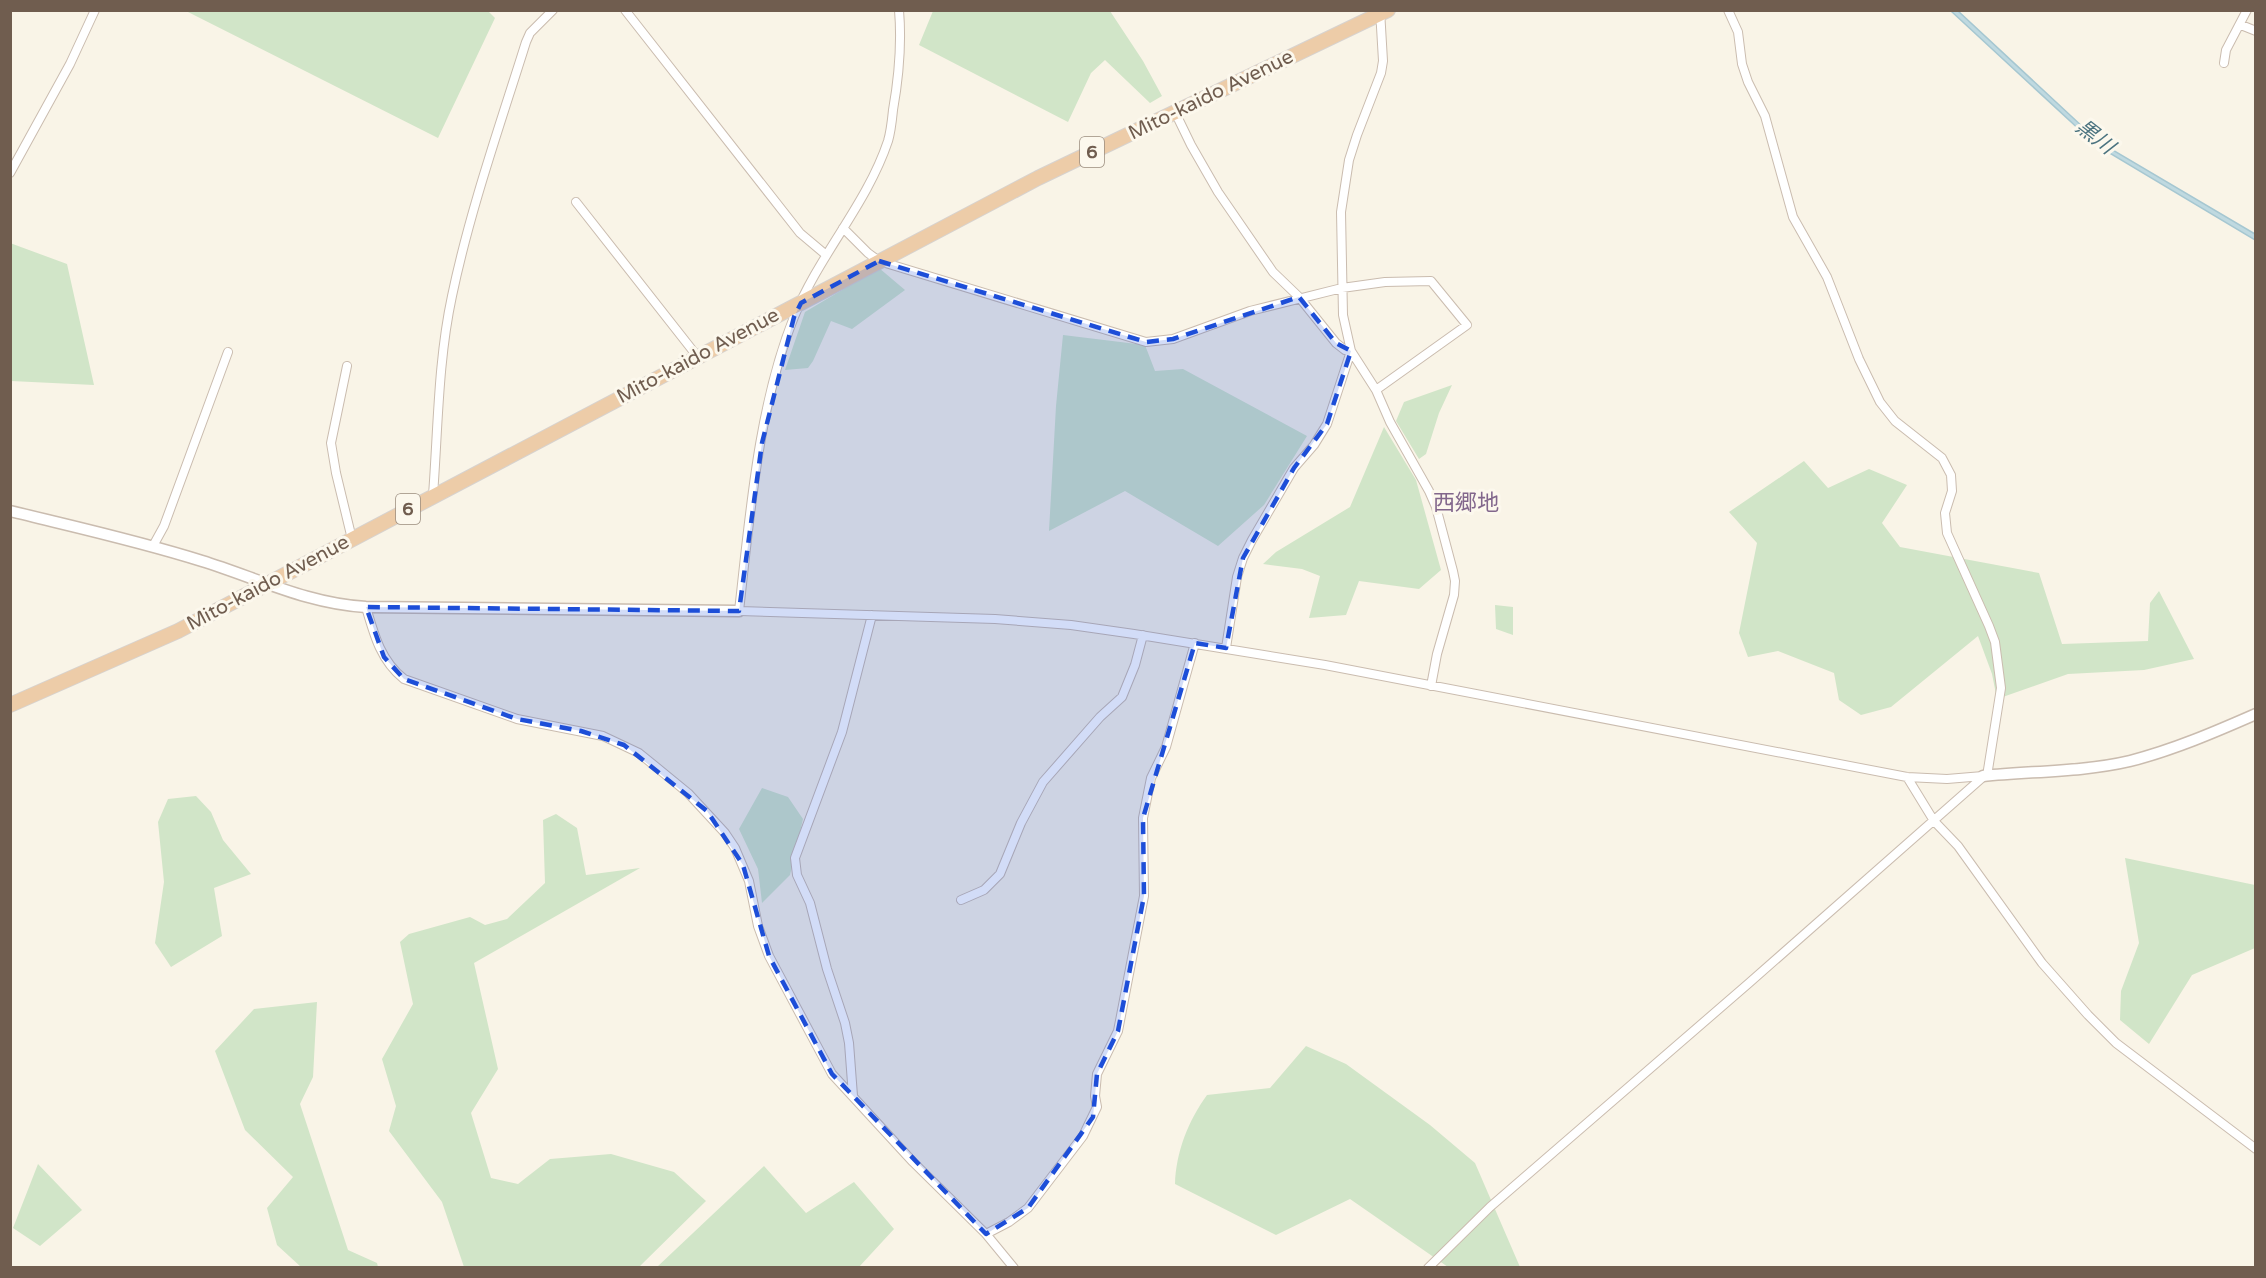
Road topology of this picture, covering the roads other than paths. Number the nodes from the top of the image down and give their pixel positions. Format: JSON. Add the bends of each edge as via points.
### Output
{"nodes":[{"id":1,"x":95,"y":10,"type":"edge"},
{"id":2,"x":553,"y":10,"type":"edge"},
{"id":3,"x":625,"y":10,"type":"edge"},
{"id":4,"x":899,"y":10,"type":"edge"},
{"id":5,"x":1728,"y":10,"type":"edge"},
{"id":6,"x":2247,"y":10,"type":"edge"},
{"id":7,"x":1383,"y":12,"type":"edge"},
{"id":8,"x":2241,"y":25,"type":"junction"},
{"id":9,"x":2256,"y":31,"type":"edge"},
{"id":10,"x":2224,"y":63,"type":"dead end"},
{"id":11,"x":1175,"y":112,"type":"junction"},
{"id":12,"x":10,"y":173,"type":"edge"},
{"id":13,"x":576,"y":202,"type":"dead end"},
{"id":14,"x":843,"y":228,"type":"junction"},
{"id":15,"x":825,"y":254,"type":"junction"},
{"id":16,"x":879,"y":261,"type":"junction"},
{"id":17,"x":1342,"y":288,"type":"junction"},
{"id":18,"x":1299,"y":297,"type":"junction"},
{"id":19,"x":801,"y":303,"type":"junction"},
{"id":20,"x":1351,"y":351,"type":"junction"},
{"id":21,"x":228,"y":352,"type":"dead end"},
{"id":22,"x":697,"y":356,"type":"junction"},
{"id":23,"x":347,"y":366,"type":"dead end"},
{"id":24,"x":1376,"y":390,"type":"junction"},
{"id":25,"x":433,"y":495,"type":"junction"},
{"id":26,"x":10,"y":511,"type":"edge"},
{"id":27,"x":352,"y":539,"type":"junction"},
{"id":28,"x":153,"y":546,"type":"junction"},
{"id":29,"x":268,"y":584,"type":"junction"},
{"id":30,"x":366,"y":607,"type":"junction"},
{"id":31,"x":739,"y":610,"type":"junction"},
{"id":32,"x":872,"y":615,"type":"junction"},
{"id":33,"x":1143,"y":635,"type":"junction"},
{"id":34,"x":1195,"y":643,"type":"junction"},
{"id":35,"x":1226,"y":648,"type":"junction"},
{"id":36,"x":1431,"y":686,"type":"junction"},
{"id":37,"x":10,"y":705,"type":"edge"},
{"id":38,"x":2256,"y":714,"type":"edge"},
{"id":39,"x":1985,"y":776,"type":"junction"},
{"id":40,"x":1907,"y":777,"type":"junction"},
{"id":41,"x":1934,"y":821,"type":"junction"},
{"id":42,"x":961,"y":900,"type":"dead end"},
{"id":43,"x":853,"y":1096,"type":"junction"},
{"id":44,"x":2256,"y":1149,"type":"edge"},
{"id":45,"x":986,"y":1234,"type":"junction"},
{"id":46,"x":1014,"y":1268,"type":"edge"},
{"id":47,"x":1428,"y":1268,"type":"edge"}],
"edges":[{"from":1,"to":12,"type":"street"},
{"from":2,"to":25,"type":"street","via":[[526,42],[451,297]]},
{"from":3,"to":15,"type":"street","via":[[800,233]]},
{"from":4,"to":14,"type":"street","via":[[900,69],[888,140],[873,176]]},
{"from":5,"to":39,"type":"street","via":[[1738,32],[1748,82],[1765,116],[1793,217],[1827,277],[1859,359],[1880,402],[1895,421],[1942,458],[1951,475],[1952,490],[1945,513],[1947,533],[1995,642],[2001,688]]},
{"from":6,"to":8,"type":"street"},
{"from":7,"to":11,"type":"highway","name":"Mito-kaido Avenue","number":"6"},
{"from":7,"to":17,"type":"street","via":[[1381,73],[1349,160],[1341,212]]},
{"from":8,"to":9,"type":"street"},
{"from":8,"to":10,"type":"street","via":[[2226,50]]},
{"from":11,"to":16,"type":"highway","name":"Mito-kaido Avenue","number":"6"},
{"from":11,"to":18,"type":"street","via":[[1218,192],[1273,272]]},
{"from":13,"to":22,"type":"street"},
{"from":14,"to":15,"type":"street"},
{"from":14,"to":16,"type":"street"},
{"from":15,"to":19,"type":"street"},
{"from":16,"to":18,"type":"street","via":[[1146,342],[1173,339]]},
{"from":16,"to":19,"type":"highway","name":"Mito-kaido Avenue","number":"6"},
{"from":17,"to":18,"type":"street"},
{"from":17,"to":20,"type":"street"},
{"from":17,"to":24,"type":"street","via":[[1431,281],[1467,325]]},
{"from":18,"to":20,"type":"street","via":[[1336,342]]},
{"from":19,"to":22,"type":"highway","name":"Mito-kaido Avenue","number":"6"},
{"from":19,"to":31,"type":"street","via":[[770,402],[754,486]]},
{"from":20,"to":24,"type":"street"},
{"from":20,"to":35,"type":"street","via":[[1327,424],[1294,468],[1243,558]]},
{"from":21,"to":28,"type":"street","via":[[164,526]]},
{"from":22,"to":25,"type":"highway","name":"Mito-kaido Avenue","number":"6"},
{"from":23,"to":27,"type":"street","via":[[331,443]]},
{"from":24,"to":36,"type":"street","via":[[1432,499],[1455,581]]},
{"from":25,"to":27,"type":"highway","name":"Mito-kaido Avenue","number":"6"},
{"from":26,"to":28,"type":"street"},
{"from":27,"to":29,"type":"highway","name":"Mito-kaido Avenue","number":"6"},
{"from":28,"to":29,"type":"street"},
{"from":29,"to":30,"type":"street","via":[[329,604]]},
{"from":29,"to":37,"type":"highway","name":"Mito-kaido Avenue","number":"6","via":[[178,631]]},
{"from":30,"to":31,"type":"street"},
{"from":30,"to":43,"type":"street","via":[[384,657],[404,679],[517,719],[603,736],[624,745],[658,768],[706,811],[725,833],[743,865],[758,926],[779,978],[832,1074]]},
{"from":31,"to":32,"type":"street"},
{"from":32,"to":33,"type":"street","via":[[1005,620]]},
{"from":32,"to":43,"type":"street","via":[[842,732],[795,858],[797,875],[845,1023]]},
{"from":33,"to":34,"type":"street"},
{"from":33,"to":42,"type":"street","via":[[1122,697],[1043,782],[1000,874],[984,890]]},
{"from":34,"to":35,"type":"street"},
{"from":34,"to":45,"type":"street","via":[[1166,747],[1151,778],[1143,818],[1144,896],[1118,1031],[1097,1074],[1097,1107],[1083,1136],[1028,1208]]},
{"from":35,"to":36,"type":"street"},
{"from":36,"to":40,"type":"street"},
{"from":38,"to":39,"type":"street","via":[[2129,761]]},
{"from":39,"to":40,"type":"street"},
{"from":39,"to":41,"type":"street"},
{"from":40,"to":41,"type":"street"},
{"from":41,"to":44,"type":"street","via":[[1958,846],[2042,963],[2095,1022],[2116,1043]]},
{"from":41,"to":47,"type":"street","via":[[1490,1207]]},
{"from":43,"to":45,"type":"street"},
{"from":45,"to":46,"type":"street"}]}
